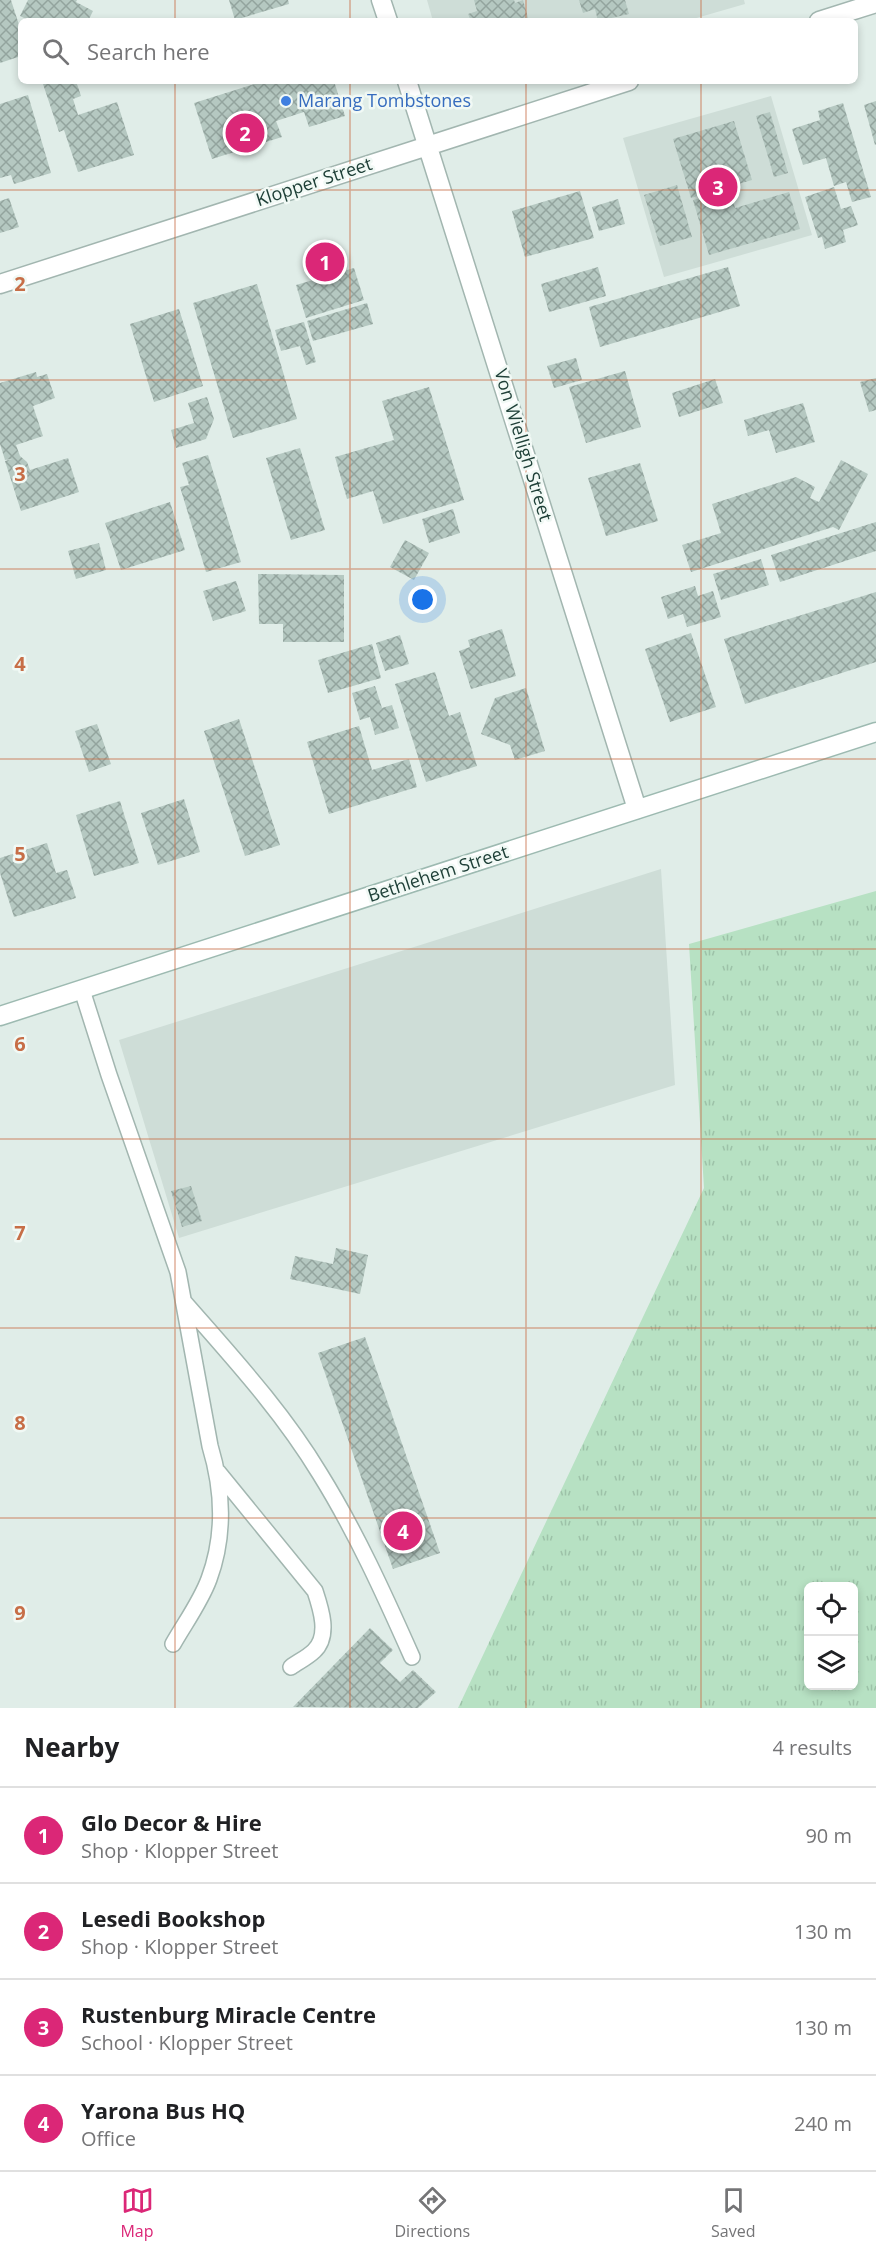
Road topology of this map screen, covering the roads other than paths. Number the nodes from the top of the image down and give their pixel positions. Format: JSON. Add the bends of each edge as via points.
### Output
{"nodes":[{"id":1,"x":381,"y":0,"type":"edge"},
{"id":2,"x":876,"y":3,"type":"edge"},
{"id":3,"x":387,"y":18,"type":"edge"},
{"id":4,"x":828,"y":18,"type":"edge"},
{"id":5,"x":408,"y":84,"type":"edge"},
{"id":6,"x":620,"y":84,"type":"edge"},
{"id":7,"x":428,"y":145,"type":"junction"},
{"id":8,"x":0,"y":284,"type":"edge"},
{"id":9,"x":876,"y":732,"type":"edge"},
{"id":10,"x":637,"y":809,"type":"junction"},
{"id":11,"x":82,"y":990,"type":"junction"},
{"id":12,"x":0,"y":1016,"type":"edge"},
{"id":13,"x":184,"y":1302,"type":"junction"},
{"id":14,"x":218,"y":1472,"type":"junction"},
{"id":15,"x":173,"y":1644,"type":"dead end"},
{"id":16,"x":412,"y":1657,"type":"dead end"},
{"id":17,"x":291,"y":1667,"type":"dead end"}],
"edges":[{"from":1,"to":3,"type":"street"},
{"from":2,"to":4,"type":"street"},
{"from":5,"to":7,"type":"street","name":"Von Wielligh Street"},
{"from":6,"to":7,"type":"street","name":"Klopper Street"},
{"from":7,"to":8,"type":"street","name":"Klopper Street"},
{"from":7,"to":10,"type":"street","name":"Von Wielligh Street"},
{"from":9,"to":10,"type":"street","name":"Bethlehem Street"},
{"from":10,"to":11,"type":"street","name":"Bethlehem Street"},
{"from":11,"to":12,"type":"street","name":"Bethlehem Street"},
{"from":11,"to":13,"type":"lane","via":[[178,1272]]},
{"from":13,"to":14,"type":"lane"},
{"from":13,"to":16,"type":"lane","via":[[261,1390],[319,1472],[361,1544]]},
{"from":14,"to":15,"type":"lane","via":[[218,1551],[208,1581]]},
{"from":14,"to":17,"type":"lane","via":[[315,1591],[323,1614],[322,1633],[316,1650]]}]}
